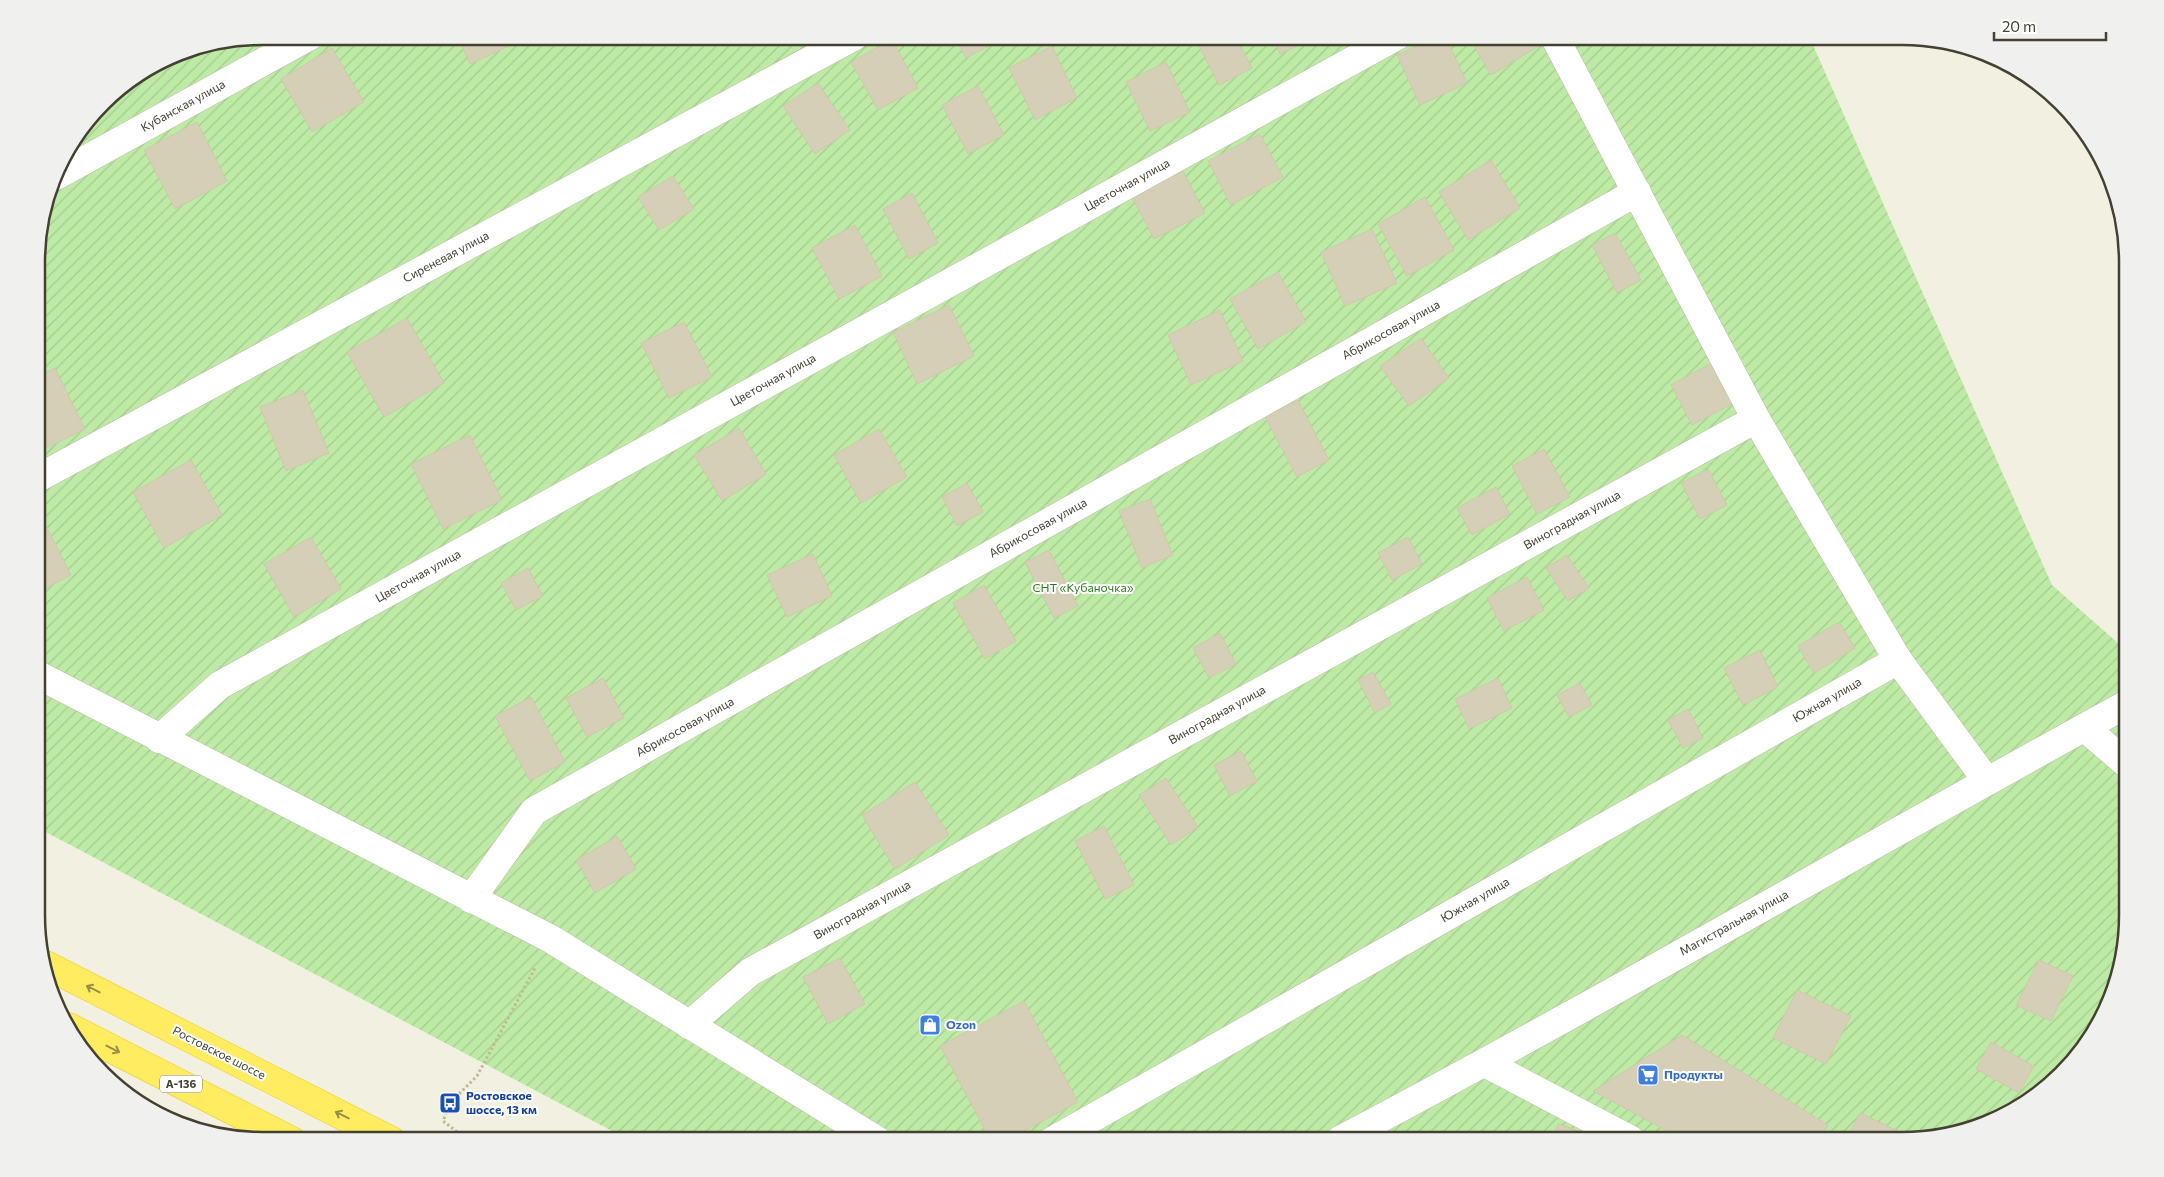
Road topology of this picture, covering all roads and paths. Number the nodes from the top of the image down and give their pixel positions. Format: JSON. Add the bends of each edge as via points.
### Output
{"nodes":[{"id":1,"x":294,"y":45,"type":"edge"},
{"id":2,"x":838,"y":45,"type":"edge"},
{"id":3,"x":1381,"y":45,"type":"edge"},
{"id":4,"x":1559,"y":45,"type":"edge"},
{"id":5,"x":65,"y":171,"type":"edge"},
{"id":6,"x":1637,"y":192,"type":"junction"},
{"id":7,"x":1756,"y":419,"type":"junction"},
{"id":8,"x":45,"y":474,"type":"edge"},
{"id":9,"x":1898,"y":660,"type":"junction"},
{"id":10,"x":45,"y":680,"type":"edge"},
{"id":11,"x":2119,"y":709,"type":"edge"},
{"id":12,"x":2085,"y":728,"type":"junction"},
{"id":13,"x":159,"y":739,"type":"junction"},
{"id":14,"x":2119,"y":757,"type":"edge"},
{"id":15,"x":1987,"y":781,"type":"junction"},
{"id":16,"x":471,"y":899,"type":"junction"},
{"id":17,"x":551,"y":939,"type":"junction"},
{"id":18,"x":51,"y":968,"type":"edge"},
{"id":19,"x":689,"y":1025,"type":"junction"},
{"id":20,"x":81,"y":1033,"type":"edge"},
{"id":21,"x":1485,"y":1064,"type":"junction"},
{"id":22,"x":274,"y":1132,"type":"edge"},
{"id":23,"x":374,"y":1132,"type":"edge"},
{"id":24,"x":457,"y":1132,"type":"edge"},
{"id":25,"x":864,"y":1132,"type":"edge"},
{"id":26,"x":1066,"y":1132,"type":"edge"},
{"id":27,"x":1355,"y":1132,"type":"edge"},
{"id":28,"x":1616,"y":1132,"type":"edge"}],
"edges":[{"from":1,"to":5,"type":"street","name":"Кубанская улица"},
{"from":2,"to":8,"type":"street","name":"Сиреневая улица"},
{"from":3,"to":13,"type":"street","name":"Цветочная улица","via":[[220,685]]},
{"from":4,"to":6,"type":"street"},
{"from":6,"to":7,"type":"street"},
{"from":6,"to":16,"type":"street","name":"Абрикосовая улица","via":[[534,811]]},
{"from":7,"to":9,"type":"street"},
{"from":7,"to":19,"type":"street","name":"Виноградная улица","via":[[750,972]]},
{"from":9,"to":15,"type":"street"},
{"from":9,"to":26,"type":"street","name":"Южная улица"},
{"from":10,"to":13,"type":"street"},
{"from":11,"to":12,"type":"street","name":"Магистральная улица"},
{"from":12,"to":14,"type":"street"},
{"from":12,"to":15,"type":"street","name":"Магистральная улица"},
{"from":13,"to":16,"type":"street"},
{"from":15,"to":21,"type":"street","name":"Магистральная улица"},
{"from":16,"to":17,"type":"street"},
{"from":17,"to":19,"type":"street"},
{"from":17,"to":24,"type":"path","via":[[477,1076],[450,1103],[443,1122]]},
{"from":23,"to":18,"type":"highway","name":"Ростовское шоссе","one_way":true},
{"from":19,"to":25,"type":"street"},
{"from":20,"to":22,"type":"highway","number":"А-136","one_way":true},
{"from":21,"to":27,"type":"street","name":"Магистральная улица"},
{"from":21,"to":28,"type":"street"}]}
